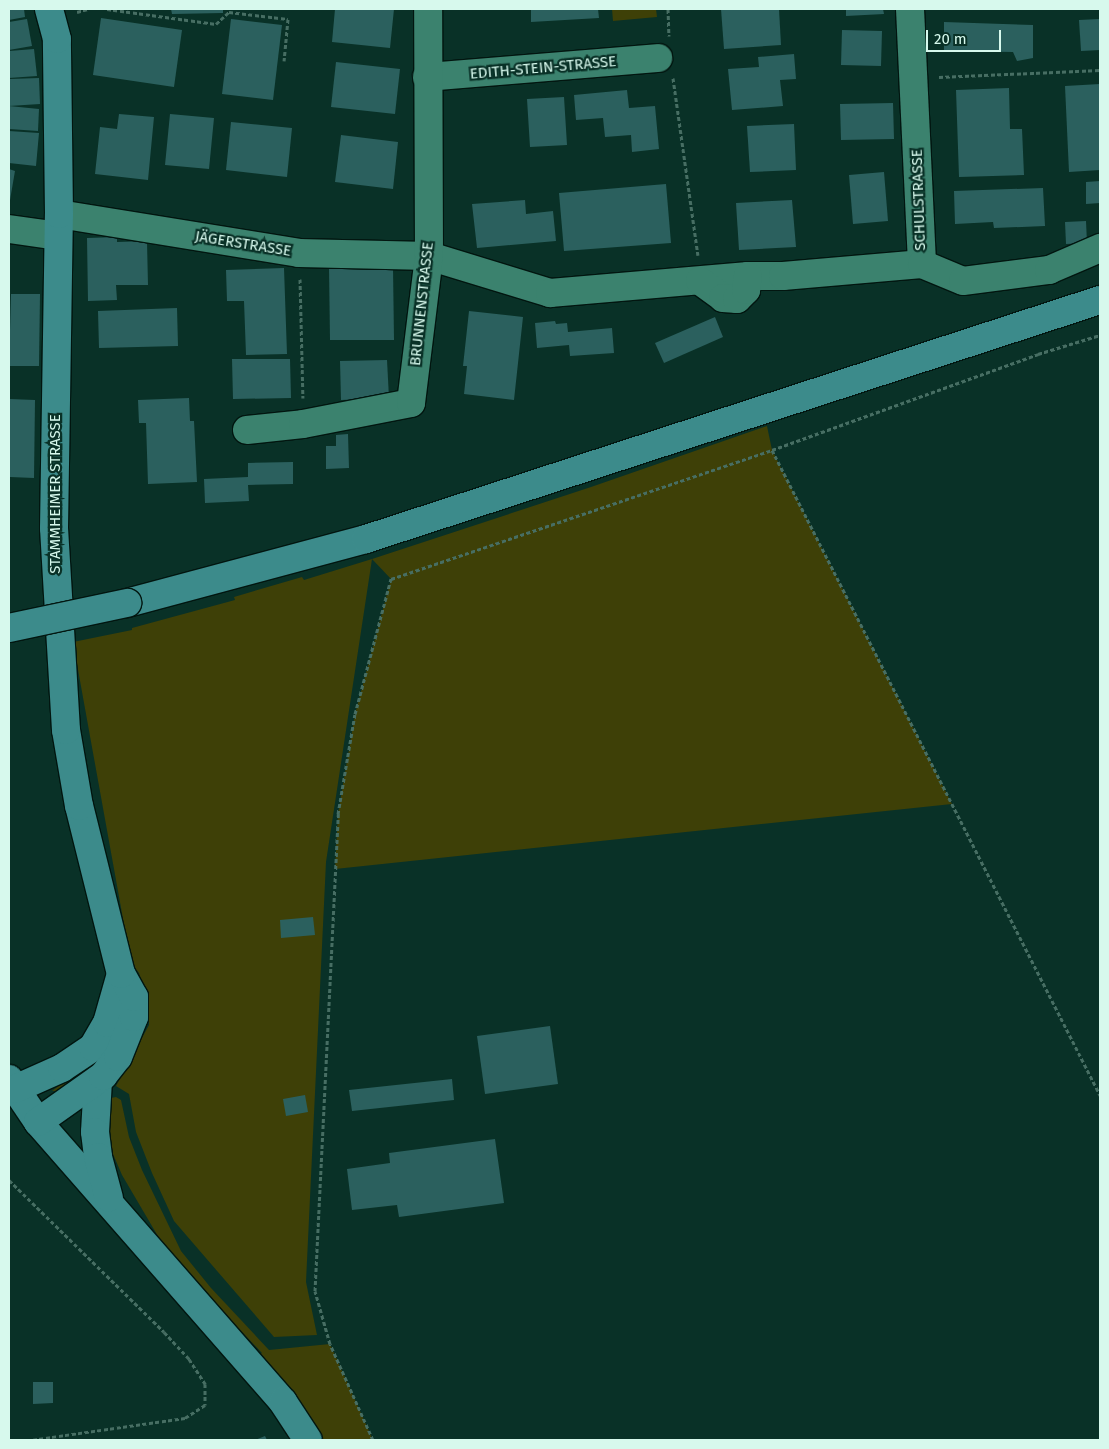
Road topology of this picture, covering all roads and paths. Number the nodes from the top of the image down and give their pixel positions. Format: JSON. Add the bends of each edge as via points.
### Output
{"nodes":[{"id":1,"x":49,"y":9,"type":"edge"},
{"id":2,"x":106,"y":9,"type":"edge"},
{"id":3,"x":428,"y":9,"type":"edge"},
{"id":4,"x":668,"y":9,"type":"edge"},
{"id":5,"x":910,"y":9,"type":"edge"},
{"id":6,"x":229,"y":11,"type":"edge"},
{"id":7,"x":667,"y":58,"type":"junction"},
{"id":8,"x":284,"y":61,"type":"dead end"},
{"id":9,"x":1100,"y":70,"type":"edge"},
{"id":10,"x":427,"y":77,"type":"junction"},
{"id":11,"x":914,"y":78,"type":"junction"},
{"id":12,"x":58,"y":225,"type":"junction"},
{"id":13,"x":9,"y":228,"type":"edge"},
{"id":14,"x":1100,"y":248,"type":"edge"},
{"id":15,"x":299,"y":253,"type":"junction"},
{"id":16,"x":429,"y":256,"type":"junction"},
{"id":17,"x":922,"y":264,"type":"junction"},
{"id":18,"x":700,"y":281,"type":"junction"},
{"id":19,"x":1100,"y":300,"type":"edge"},
{"id":20,"x":1100,"y":335,"type":"edge"},
{"id":21,"x":303,"y":424,"type":"junction"},
{"id":22,"x":247,"y":430,"type":"dead end"},
{"id":23,"x":772,"y":450,"type":"junction"},
{"id":24,"x":9,"y":628,"type":"edge"},
{"id":25,"x":121,"y":974,"type":"junction"},
{"id":26,"x":98,"y":1080,"type":"junction"},
{"id":27,"x":12,"y":1084,"type":"edge"},
{"id":28,"x":1100,"y":1095,"type":"edge"},
{"id":29,"x":38,"y":1122,"type":"junction"},
{"id":30,"x":9,"y":1180,"type":"edge"},
{"id":31,"x":110,"y":1204,"type":"junction"},
{"id":32,"x":30,"y":1440,"type":"edge"},
{"id":33,"x":308,"y":1440,"type":"edge"},
{"id":34,"x":373,"y":1440,"type":"edge"}],
"edges":[{"from":1,"to":12,"type":"main road","name":"STAMMHEIMER STRASSE","via":[[56,39]]},
{"from":2,"to":6,"type":"path","via":[[216,24]]},
{"from":3,"to":10,"type":"street","name":"BRUNNENSTRASSE"},
{"from":4,"to":7,"type":"path"},
{"from":5,"to":11,"type":"street","name":"SCHULSTRASSE"},
{"from":6,"to":8,"type":"path","via":[[288,19]]},
{"from":7,"to":10,"type":"street","name":"EDITH-STEIN-STRASSE"},
{"from":7,"to":18,"type":"path"},
{"from":9,"to":11,"type":"path"},
{"from":10,"to":16,"type":"street","name":"BRUNNENSTRASSE"},
{"from":11,"to":17,"type":"street","name":"SCHULSTRASSE"},
{"from":12,"to":13,"type":"street","name":"JÄGERSTRASSE"},
{"from":12,"to":15,"type":"street","name":"JÄGERSTRASSE"},
{"from":12,"to":25,"type":"main road","name":"STAMMHEIMER STRASSE","via":[[54,528],[66,730],[79,806]]},
{"from":14,"to":17,"type":"street","name":"SCHULSTRASSE","via":[[1049,270],[963,280]]},
{"from":15,"to":16,"type":"street","name":"JÄGERSTRASSE"},
{"from":15,"to":21,"type":"path"},
{"from":16,"to":18,"type":"street","name":"JÄGERSTRASSE","via":[[550,293]]},
{"from":16,"to":21,"type":"street","name":"BRUNNENSTRASSE","via":[[411,403]]},
{"from":17,"to":18,"type":"street","via":[[748,276],[746,290],[737,298],[723,298]]},
{"from":19,"to":24,"type":"main road","bridge":true,"via":[[366,539],[127,603]]},
{"from":20,"to":23,"type":"path","via":[[1038,354]]},
{"from":21,"to":22,"type":"street","name":"BRUNNENSTRASSE"},
{"from":23,"to":28,"type":"path"},
{"from":23,"to":34,"type":"path","via":[[392,579],[355,714],[338,814],[315,1291],[330,1344]]},
{"from":25,"to":26,"type":"main road","name":"STAMMHEIMER STRASSE","via":[[134,997],[134,1017],[118,1057]]},
{"from":25,"to":27,"type":"main road","name":"STAMMHEIMER STRASSE","via":[[107,1023],[93,1047],[62,1068]]},
{"from":26,"to":29,"type":"main road","name":"STAMMHEIMER STRASSE"},
{"from":26,"to":31,"type":"main road","via":[[95,1132]]},
{"from":27,"to":29,"type":"main road"},
{"from":29,"to":31,"type":"main road"},
{"from":30,"to":32,"type":"path","via":[[164,1332],[189,1359],[205,1384],[204,1405],[185,1418]]},
{"from":31,"to":33,"type":"main road","via":[[283,1402]]}]}
